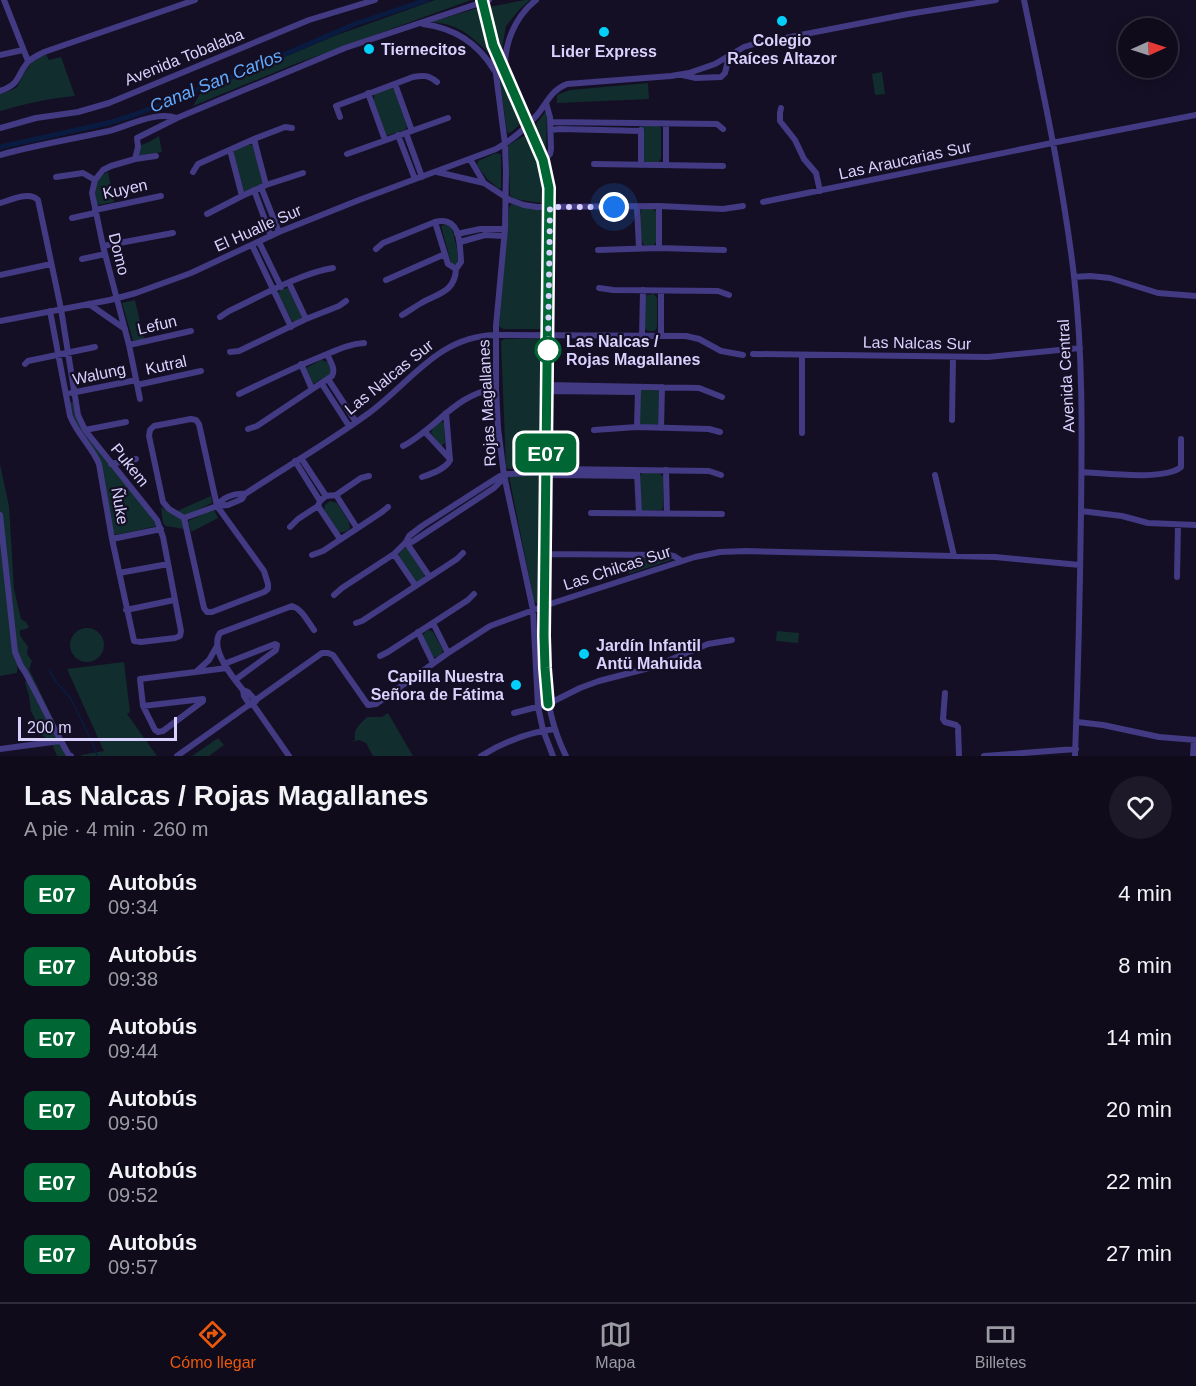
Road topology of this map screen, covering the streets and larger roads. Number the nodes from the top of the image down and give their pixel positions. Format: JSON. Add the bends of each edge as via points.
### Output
{"nodes":[{"id":1,"x":4,"y":0,"type":"edge"},
{"id":2,"x":195,"y":0,"type":"edge"},
{"id":3,"x":375,"y":0,"type":"edge"},
{"id":4,"x":489,"y":0,"type":"edge"},
{"id":5,"x":536,"y":0,"type":"edge"},
{"id":6,"x":996,"y":0,"type":"edge"},
{"id":7,"x":1024,"y":0,"type":"edge"},
{"id":8,"x":481,"y":1,"type":"edge"},
{"id":9,"x":419,"y":23,"type":"junction"},
{"id":10,"x":493,"y":45,"type":"junction"},
{"id":11,"x":23,"y":50,"type":"junction"},
{"id":12,"x":0,"y":55,"type":"edge"},
{"id":13,"x":729,"y":56,"type":"junction"},
{"id":14,"x":28,"y":61,"type":"junction"},
{"id":15,"x":495,"y":72,"type":"junction"},
{"id":16,"x":505,"y":74,"type":"junction"},
{"id":17,"x":681,"y":74,"type":"junction"},
{"id":18,"x":437,"y":82,"type":"dead end"},
{"id":19,"x":395,"y":84,"type":"junction"},
{"id":20,"x":0,"y":91,"type":"edge"},
{"id":21,"x":368,"y":93,"type":"junction"},
{"id":22,"x":546,"y":103,"type":"junction"},
{"id":23,"x":781,"y":108,"type":"dead end"},
{"id":24,"x":1196,"y":115,"type":"edge"},
{"id":25,"x":340,"y":117,"type":"dead end"},
{"id":26,"x":177,"y":118,"type":"junction"},
{"id":27,"x":448,"y":118,"type":"dead end"},
{"id":28,"x":551,"y":122,"type":"junction"},
{"id":29,"x":641,"y":123,"type":"junction"},
{"id":30,"x":666,"y":124,"type":"junction"},
{"id":31,"x":528,"y":126,"type":"junction"},
{"id":32,"x":0,"y":128,"type":"edge"},
{"id":33,"x":292,"y":128,"type":"dead end"},
{"id":34,"x":723,"y":129,"type":"dead end"},
{"id":35,"x":551,"y":130,"type":"junction"},
{"id":36,"x":641,"y":131,"type":"junction"},
{"id":37,"x":409,"y":132,"type":"junction"},
{"id":38,"x":398,"y":135,"type":"junction"},
{"id":39,"x":254,"y":139,"type":"junction"},
{"id":40,"x":385,"y":140,"type":"junction"},
{"id":41,"x":1052,"y":143,"type":"junction"},
{"id":42,"x":505,"y":144,"type":"junction"},
{"id":43,"x":230,"y":150,"type":"junction"},
{"id":44,"x":347,"y":154,"type":"dead end"},
{"id":45,"x":0,"y":155,"type":"edge"},
{"id":46,"x":156,"y":156,"type":"dead end"},
{"id":47,"x":135,"y":159,"type":"junction"},
{"id":48,"x":470,"y":159,"type":"junction"},
{"id":49,"x":543,"y":160,"type":"junction"},
{"id":50,"x":594,"y":164,"type":"dead end"},
{"id":51,"x":641,"y":165,"type":"junction"},
{"id":52,"x":666,"y":165,"type":"junction"},
{"id":53,"x":723,"y":166,"type":"dead end"},
{"id":54,"x":193,"y":172,"type":"dead end"},
{"id":55,"x":437,"y":172,"type":"junction"},
{"id":56,"x":303,"y":173,"type":"dead end"},
{"id":57,"x":56,"y":177,"type":"dead end"},
{"id":58,"x":422,"y":177,"type":"junction"},
{"id":59,"x":415,"y":179,"type":"junction"},
{"id":60,"x":95,"y":180,"type":"junction"},
{"id":61,"x":484,"y":183,"type":"junction"},
{"id":62,"x":264,"y":186,"type":"junction"},
{"id":63,"x":254,"y":190,"type":"junction"},
{"id":64,"x":820,"y":191,"type":"junction"},
{"id":65,"x":161,"y":196,"type":"dead end"},
{"id":66,"x":242,"y":196,"type":"junction"},
{"id":67,"x":506,"y":198,"type":"junction"},
{"id":68,"x":0,"y":202,"type":"edge"},
{"id":69,"x":763,"y":202,"type":"dead end"},
{"id":70,"x":659,"y":206,"type":"junction"},
{"id":71,"x":743,"y":206,"type":"dead end"},
{"id":72,"x":550,"y":207,"type":"junction"},
{"id":73,"x":637,"y":207,"type":"junction"},
{"id":74,"x":95,"y":211,"type":"junction"},
{"id":75,"x":207,"y":214,"type":"dead end"},
{"id":76,"x":72,"y":218,"type":"dead end"},
{"id":77,"x":435,"y":222,"type":"junction"},
{"id":78,"x":279,"y":232,"type":"junction"},
{"id":79,"x":173,"y":233,"type":"dead end"},
{"id":80,"x":504,"y":233,"type":"junction"},
{"id":81,"x":457,"y":234,"type":"junction"},
{"id":82,"x":272,"y":236,"type":"junction"},
{"id":83,"x":256,"y":243,"type":"junction"},
{"id":84,"x":460,"y":243,"type":"junction"},
{"id":85,"x":103,"y":246,"type":"junction"},
{"id":86,"x":639,"y":248,"type":"junction"},
{"id":87,"x":659,"y":248,"type":"junction"},
{"id":88,"x":376,"y":249,"type":"dead end"},
{"id":89,"x":598,"y":250,"type":"dead end"},
{"id":90,"x":724,"y":250,"type":"dead end"},
{"id":91,"x":105,"y":254,"type":"junction"},
{"id":92,"x":445,"y":254,"type":"junction"},
{"id":93,"x":81,"y":259,"type":"dead end"},
{"id":94,"x":51,"y":264,"type":"junction"},
{"id":95,"x":333,"y":268,"type":"dead end"},
{"id":96,"x":456,"y":269,"type":"junction"},
{"id":97,"x":0,"y":274,"type":"edge"},
{"id":98,"x":1074,"y":277,"type":"junction"},
{"id":99,"x":386,"y":280,"type":"dead end"},
{"id":100,"x":289,"y":283,"type":"junction"},
{"id":101,"x":281,"y":287,"type":"junction"},
{"id":102,"x":599,"y":288,"type":"dead end"},
{"id":103,"x":274,"y":290,"type":"junction"},
{"id":104,"x":643,"y":290,"type":"junction"},
{"id":105,"x":661,"y":291,"type":"junction"},
{"id":106,"x":729,"y":295,"type":"dead end"},
{"id":107,"x":1196,"y":296,"type":"edge"},
{"id":108,"x":116,"y":298,"type":"junction"},
{"id":109,"x":346,"y":301,"type":"dead end"},
{"id":110,"x":88,"y":304,"type":"junction"},
{"id":111,"x":61,"y":309,"type":"junction"},
{"id":112,"x":50,"y":311,"type":"junction"},
{"id":113,"x":402,"y":315,"type":"dead end"},
{"id":114,"x":220,"y":317,"type":"dead end"},
{"id":115,"x":306,"y":319,"type":"junction"},
{"id":116,"x":0,"y":321,"type":"edge"},
{"id":117,"x":291,"y":327,"type":"junction"},
{"id":118,"x":125,"y":330,"type":"junction"},
{"id":119,"x":190,"y":331,"type":"dead end"},
{"id":120,"x":496,"y":335,"type":"junction"},
{"id":121,"x":548,"y":335,"type":"junction"},
{"id":122,"x":642,"y":336,"type":"junction"},
{"id":123,"x":661,"y":336,"type":"junction"},
{"id":124,"x":364,"y":343,"type":"dead end"},
{"id":125,"x":129,"y":345,"type":"junction"},
{"id":126,"x":95,"y":347,"type":"dead end"},
{"id":127,"x":1080,"y":348,"type":"junction"},
{"id":128,"x":67,"y":352,"type":"junction"},
{"id":129,"x":231,"y":352,"type":"dead end"},
{"id":130,"x":58,"y":354,"type":"junction"},
{"id":131,"x":327,"y":354,"type":"junction"},
{"id":132,"x":753,"y":354,"type":"dead end"},
{"id":133,"x":743,"y":355,"type":"dead end"},
{"id":134,"x":802,"y":355,"type":"junction"},
{"id":135,"x":953,"y":357,"type":"junction"},
{"id":136,"x":25,"y":364,"type":"dead end"},
{"id":137,"x":301,"y":364,"type":"junction"},
{"id":138,"x":201,"y":372,"type":"dead end"},
{"id":139,"x":328,"y":379,"type":"junction"},
{"id":140,"x":136,"y":382,"type":"junction"},
{"id":141,"x":322,"y":384,"type":"junction"},
{"id":142,"x":662,"y":387,"type":"junction"},
{"id":143,"x":547,"y":388,"type":"junction"},
{"id":144,"x":312,"y":389,"type":"junction"},
{"id":145,"x":496,"y":389,"type":"junction"},
{"id":146,"x":638,"y":389,"type":"junction"},
{"id":147,"x":75,"y":392,"type":"junction"},
{"id":148,"x":67,"y":394,"type":"junction"},
{"id":149,"x":239,"y":394,"type":"dead end"},
{"id":150,"x":722,"y":396,"type":"dead end"},
{"id":151,"x":140,"y":399,"type":"dead end"},
{"id":152,"x":446,"y":413,"type":"junction"},
{"id":153,"x":952,"y":420,"type":"dead end"},
{"id":154,"x":126,"y":422,"type":"dead end"},
{"id":155,"x":356,"y":422,"type":"junction"},
{"id":156,"x":349,"y":426,"type":"junction"},
{"id":157,"x":637,"y":427,"type":"junction"},
{"id":158,"x":661,"y":428,"type":"junction"},
{"id":159,"x":248,"y":429,"type":"dead end"},
{"id":160,"x":85,"y":430,"type":"junction"},
{"id":161,"x":594,"y":430,"type":"dead end"},
{"id":162,"x":425,"y":432,"type":"junction"},
{"id":163,"x":720,"y":432,"type":"dead end"},
{"id":164,"x":802,"y":433,"type":"dead end"},
{"id":165,"x":1181,"y":439,"type":"dead end"},
{"id":166,"x":403,"y":446,"type":"dead end"},
{"id":167,"x":136,"y":459,"type":"dead end"},
{"id":168,"x":298,"y":459,"type":"junction"},
{"id":169,"x":450,"y":460,"type":"junction"},
{"id":170,"x":111,"y":464,"type":"junction"},
{"id":171,"x":666,"y":470,"type":"junction"},
{"id":172,"x":546,"y":472,"type":"junction"},
{"id":173,"x":637,"y":472,"type":"junction"},
{"id":174,"x":1082,"y":472,"type":"junction"},
{"id":175,"x":504,"y":475,"type":"junction"},
{"id":176,"x":720,"y":475,"type":"dead end"},
{"id":177,"x":935,"y":475,"type":"dead end"},
{"id":178,"x":369,"y":476,"type":"dead end"},
{"id":179,"x":422,"y":477,"type":"dead end"},
{"id":180,"x":336,"y":495,"type":"junction"},
{"id":181,"x":322,"y":501,"type":"junction"},
{"id":182,"x":217,"y":506,"type":"junction"},
{"id":183,"x":388,"y":507,"type":"dead end"},
{"id":184,"x":1081,"y":511,"type":"junction"},
{"id":185,"x":591,"y":513,"type":"dead end"},
{"id":186,"x":639,"y":513,"type":"junction"},
{"id":187,"x":667,"y":513,"type":"junction"},
{"id":188,"x":722,"y":514,"type":"dead end"},
{"id":189,"x":0,"y":515,"type":"edge"},
{"id":190,"x":184,"y":518,"type":"junction"},
{"id":191,"x":1178,"y":525,"type":"junction"},
{"id":192,"x":1196,"y":525,"type":"edge"},
{"id":193,"x":290,"y":527,"type":"dead end"},
{"id":194,"x":357,"y":528,"type":"junction"},
{"id":195,"x":161,"y":529,"type":"junction"},
{"id":196,"x":112,"y":539,"type":"junction"},
{"id":197,"x":340,"y":539,"type":"junction"},
{"id":198,"x":406,"y":542,"type":"junction"},
{"id":199,"x":463,"y":553,"type":"dead end"},
{"id":200,"x":394,"y":554,"type":"junction"},
{"id":201,"x":546,"y":554,"type":"junction"},
{"id":202,"x":312,"y":555,"type":"dead end"},
{"id":203,"x":954,"y":556,"type":"junction"},
{"id":204,"x":682,"y":561,"type":"junction"},
{"id":205,"x":168,"y":564,"type":"junction"},
{"id":206,"x":1080,"y":565,"type":"junction"},
{"id":207,"x":119,"y":573,"type":"junction"},
{"id":208,"x":429,"y":576,"type":"junction"},
{"id":209,"x":1177,"y":577,"type":"dead end"},
{"id":210,"x":415,"y":585,"type":"junction"},
{"id":211,"x":474,"y":594,"type":"dead end"},
{"id":212,"x":334,"y":595,"type":"dead end"},
{"id":213,"x":174,"y":600,"type":"junction"},
{"id":214,"x":545,"y":606,"type":"junction"},
{"id":215,"x":126,"y":610,"type":"junction"},
{"id":216,"x":533,"y":610,"type":"junction"},
{"id":217,"x":433,"y":623,"type":"junction"},
{"id":218,"x":356,"y":624,"type":"dead end"},
{"id":219,"x":314,"y":630,"type":"dead end"},
{"id":220,"x":418,"y":632,"type":"junction"},
{"id":221,"x":732,"y":640,"type":"dead end"},
{"id":222,"x":134,"y":641,"type":"joint"},
{"id":223,"x":217,"y":646,"type":"junction"},
{"id":224,"x":448,"y":653,"type":"junction"},
{"id":225,"x":380,"y":656,"type":"dead end"},
{"id":226,"x":434,"y":663,"type":"junction"},
{"id":227,"x":225,"y":666,"type":"junction"},
{"id":228,"x":195,"y":672,"type":"junction"},
{"id":229,"x":235,"y":680,"type":"junction"},
{"id":230,"x":945,"y":693,"type":"dead end"},
{"id":231,"x":253,"y":703,"type":"junction"},
{"id":232,"x":548,"y":704,"type":"junction"},
{"id":233,"x":143,"y":706,"type":"junction"},
{"id":234,"x":538,"y":707,"type":"junction"},
{"id":235,"x":514,"y":713,"type":"dead end"},
{"id":236,"x":1077,"y":722,"type":"junction"},
{"id":237,"x":555,"y":729,"type":"junction"},
{"id":238,"x":543,"y":730,"type":"junction"},
{"id":239,"x":1195,"y":740,"type":"edge"},
{"id":240,"x":60,"y":741,"type":"junction"},
{"id":241,"x":0,"y":749,"type":"edge"},
{"id":242,"x":1076,"y":752,"type":"edge"},
{"id":243,"x":71,"y":756,"type":"edge"},
{"id":244,"x":177,"y":756,"type":"edge"},
{"id":245,"x":290,"y":756,"type":"edge"},
{"id":246,"x":481,"y":756,"type":"edge"},
{"id":247,"x":553,"y":756,"type":"edge"},
{"id":248,"x":566,"y":756,"type":"edge"},
{"id":249,"x":959,"y":756,"type":"edge"},
{"id":250,"x":984,"y":756,"type":"edge"},
{"id":251,"x":1193,"y":756,"type":"edge"}],
"edges":[{"from":1,"to":11,"type":"street"},
{"from":2,"to":14,"type":"street"},
{"from":3,"to":32,"type":"street","name":"Avenida Tobalaba","via":[[309,20],[109,103]]},
{"from":4,"to":8,"type":"street"},
{"from":5,"to":16,"type":"street","via":[[512,32]]},
{"from":6,"to":13,"type":"street","name":"El Hualle Sur","via":[[754,44]]},
{"from":7,"to":41,"type":"street","name":"Avenida Central"},
{"from":8,"to":9,"type":"street"},
{"from":8,"to":10,"type":"street","name":"Rojas Magallanes"},
{"from":9,"to":15,"type":"street","via":[[464,37]]},
{"from":9,"to":26,"type":"street","via":[[345,48]]},
{"from":10,"to":15,"type":"street","name":"Rojas Magallanes"},
{"from":10,"to":16,"type":"street","name":"Rojas Magallanes"},
{"from":11,"to":12,"type":"street"},
{"from":11,"to":14,"type":"street"},
{"from":13,"to":17,"type":"street","name":"El Hualle Sur","via":[[706,68]]},
{"from":13,"to":17,"type":"street","name":"El Hualle Sur","via":[[721,77]]},
{"from":14,"to":20,"type":"street","via":[[16,82]]},
{"from":15,"to":42,"type":"street","name":"Rojas Magallanes"},
{"from":16,"to":31,"type":"street","name":"Rojas Magallanes"},
{"from":17,"to":22,"type":"street","name":"El Hualle Sur","via":[[572,83],[558,89]]},
{"from":18,"to":19,"type":"street","via":[[424,75]]},
{"from":19,"to":21,"type":"street"},
{"from":19,"to":37,"type":"street"},
{"from":21,"to":25,"type":"street","via":[[336,106]]},
{"from":21,"to":40,"type":"street"},
{"from":22,"to":28,"type":"street","name":"Rojas Magallanes"},
{"from":22,"to":31,"type":"street","name":"El Hualle Sur"},
{"from":23,"to":64,"type":"street","via":[[780,121],[816,173]]},
{"from":24,"to":41,"type":"street","name":"Las Araucarias Sur"},
{"from":26,"to":45,"type":"street","via":[[168,115],[138,121]]},
{"from":26,"to":47,"type":"street","via":[[136,138]]},
{"from":27,"to":37,"type":"street"},
{"from":28,"to":29,"type":"street"},
{"from":28,"to":35,"type":"street","name":"Rojas Magallanes"},
{"from":29,"to":30,"type":"street"},
{"from":29,"to":36,"type":"street"},
{"from":30,"to":34,"type":"street","via":[[717,124]]},
{"from":30,"to":52,"type":"street"},
{"from":31,"to":42,"type":"street","name":"El Hualle Sur"},
{"from":31,"to":49,"type":"street","name":"Rojas Magallanes"},
{"from":33,"to":39,"type":"street"},
{"from":35,"to":36,"type":"street"},
{"from":35,"to":49,"type":"street","name":"Rojas Magallanes","via":[[550,153]]},
{"from":36,"to":51,"type":"street"},
{"from":37,"to":38,"type":"street"},
{"from":37,"to":58,"type":"street"},
{"from":38,"to":40,"type":"street"},
{"from":38,"to":59,"type":"street"},
{"from":39,"to":43,"type":"street"},
{"from":39,"to":62,"type":"street"},
{"from":40,"to":44,"type":"street"},
{"from":41,"to":64,"type":"street","name":"Las Araucarias Sur"},
{"from":41,"to":98,"type":"street","name":"Avenida Central"},
{"from":42,"to":48,"type":"street","name":"El Hualle Sur"},
{"from":42,"to":67,"type":"street","name":"Rojas Magallanes"},
{"from":43,"to":54,"type":"street","via":[[198,164]]},
{"from":43,"to":66,"type":"street"},
{"from":46,"to":47,"type":"street"},
{"from":47,"to":60,"type":"street","via":[[106,168]]},
{"from":48,"to":55,"type":"street","name":"El Hualle Sur"},
{"from":48,"to":61,"type":"street"},
{"from":49,"to":72,"type":"street","name":"Rojas Magallanes"},
{"from":50,"to":51,"type":"street"},
{"from":51,"to":52,"type":"street"},
{"from":52,"to":53,"type":"street"},
{"from":55,"to":58,"type":"street","name":"El Hualle Sur"},
{"from":55,"to":61,"type":"street"},
{"from":56,"to":62,"type":"street"},
{"from":57,"to":60,"type":"street","via":[[83,172]]},
{"from":58,"to":59,"type":"street","name":"El Hualle Sur"},
{"from":59,"to":78,"type":"street","name":"El Hualle Sur"},
{"from":60,"to":74,"type":"street","name":"Domo"},
{"from":61,"to":67,"type":"street"},
{"from":62,"to":63,"type":"street"},
{"from":62,"to":78,"type":"street"},
{"from":63,"to":66,"type":"street"},
{"from":63,"to":82,"type":"street"},
{"from":64,"to":69,"type":"street","name":"Las Araucarias Sur"},
{"from":65,"to":74,"type":"street","name":"Kuyen"},
{"from":66,"to":75,"type":"street"},
{"from":67,"to":72,"type":"street","via":[[524,205]]},
{"from":67,"to":80,"type":"street","name":"Rojas Magallanes"},
{"from":68,"to":94,"type":"street","name":"Pukem","via":[[29,195],[36,198]]},
{"from":70,"to":71,"type":"street"},
{"from":70,"to":73,"type":"street"},
{"from":70,"to":87,"type":"street"},
{"from":72,"to":73,"type":"street"},
{"from":72,"to":121,"type":"street","name":"Rojas Magallanes"},
{"from":73,"to":86,"type":"street"},
{"from":74,"to":76,"type":"street","name":"Kuyen"},
{"from":74,"to":85,"type":"street","name":"Domo"},
{"from":77,"to":81,"type":"street","via":[[449,221]]},
{"from":77,"to":88,"type":"street"},
{"from":77,"to":92,"type":"street"},
{"from":78,"to":82,"type":"street","name":"El Hualle Sur"},
{"from":79,"to":85,"type":"street"},
{"from":80,"to":81,"type":"street","via":[[480,228]]},
{"from":80,"to":84,"type":"street"},
{"from":80,"to":120,"type":"street","name":"Rojas Magallanes"},
{"from":81,"to":84,"type":"street"},
{"from":82,"to":83,"type":"street","name":"El Hualle Sur"},
{"from":83,"to":101,"type":"street"},
{"from":83,"to":103,"type":"street"},
{"from":83,"to":108,"type":"street","name":"El Hualle Sur","via":[[191,273]]},
{"from":84,"to":96,"type":"street","via":[[461,262]]},
{"from":85,"to":91,"type":"street","name":"Domo"},
{"from":86,"to":87,"type":"street"},
{"from":86,"to":89,"type":"street"},
{"from":87,"to":90,"type":"street"},
{"from":91,"to":93,"type":"street"},
{"from":91,"to":108,"type":"street","name":"Domo"},
{"from":92,"to":96,"type":"street","via":[[448,264]]},
{"from":92,"to":99,"type":"street"},
{"from":94,"to":97,"type":"street"},
{"from":94,"to":111,"type":"street","name":"Pukem"},
{"from":95,"to":100,"type":"street"},
{"from":96,"to":113,"type":"street","via":[[448,289]]},
{"from":98,"to":107,"type":"street","via":[[1110,278],[1158,294]]},
{"from":98,"to":127,"type":"street","name":"Avenida Central"},
{"from":100,"to":101,"type":"street"},
{"from":100,"to":115,"type":"street"},
{"from":101,"to":103,"type":"street"},
{"from":102,"to":104,"type":"street"},
{"from":103,"to":114,"type":"street"},
{"from":103,"to":117,"type":"street"},
{"from":104,"to":105,"type":"street"},
{"from":104,"to":122,"type":"street"},
{"from":105,"to":106,"type":"street","via":[[718,291]]},
{"from":105,"to":123,"type":"street"},
{"from":108,"to":110,"type":"street","name":"El Hualle Sur"},
{"from":108,"to":118,"type":"street","name":"Domo"},
{"from":109,"to":115,"type":"street"},
{"from":110,"to":111,"type":"street","name":"El Hualle Sur"},
{"from":110,"to":118,"type":"street"},
{"from":111,"to":112,"type":"street","name":"El Hualle Sur"},
{"from":111,"to":128,"type":"street","name":"Pukem"},
{"from":112,"to":116,"type":"street","name":"El Hualle Sur"},
{"from":112,"to":130,"type":"street","name":"Ñuke"},
{"from":115,"to":117,"type":"street"},
{"from":117,"to":129,"type":"street"},
{"from":118,"to":125,"type":"street","name":"Domo"},
{"from":119,"to":125,"type":"street","name":"Lefun"},
{"from":120,"to":121,"type":"street","name":"Las Nalcas Sur"},
{"from":120,"to":145,"type":"street","name":"Rojas Magallanes"},
{"from":120,"to":155,"type":"street","name":"Las Nalcas Sur","via":[[468,339],[437,354]]},
{"from":121,"to":122,"type":"street","name":"Las Nalcas Sur"},
{"from":121,"to":143,"type":"street","name":"Rojas Magallanes"},
{"from":122,"to":123,"type":"street","name":"Las Nalcas Sur"},
{"from":123,"to":133,"type":"street","name":"Las Nalcas Sur","via":[[694,338],[721,351]]},
{"from":124,"to":131,"type":"street"},
{"from":125,"to":140,"type":"street","name":"Domo"},
{"from":126,"to":128,"type":"street"},
{"from":127,"to":135,"type":"street","name":"Las Nalcas Sur"},
{"from":127,"to":174,"type":"street","name":"Avenida Central"},
{"from":128,"to":130,"type":"street"},
{"from":128,"to":147,"type":"street","name":"Pukem"},
{"from":130,"to":136,"type":"street"},
{"from":130,"to":148,"type":"street","name":"Ñuke"},
{"from":131,"to":137,"type":"street"},
{"from":131,"to":139,"type":"street","via":[[334,373]]},
{"from":132,"to":134,"type":"street","name":"Las Nalcas Sur"},
{"from":134,"to":135,"type":"street","name":"Las Nalcas Sur"},
{"from":134,"to":164,"type":"street"},
{"from":135,"to":153,"type":"street"},
{"from":137,"to":144,"type":"street"},
{"from":137,"to":149,"type":"street"},
{"from":138,"to":140,"type":"street","name":"Kutral"},
{"from":139,"to":141,"type":"street"},
{"from":139,"to":155,"type":"street"},
{"from":140,"to":147,"type":"street","name":"Walung"},
{"from":140,"to":151,"type":"street","name":"Domo"},
{"from":141,"to":144,"type":"street"},
{"from":141,"to":156,"type":"street"},
{"from":142,"to":146,"type":"street"},
{"from":142,"to":150,"type":"street","via":[[699,388]]},
{"from":142,"to":158,"type":"street"},
{"from":143,"to":146,"type":"street"},
{"from":143,"to":172,"type":"street","name":"Rojas Magallanes"},
{"from":144,"to":159,"type":"street"},
{"from":145,"to":152,"type":"street","via":[[463,400]]},
{"from":145,"to":175,"type":"street","name":"Rojas Magallanes"},
{"from":146,"to":157,"type":"street"},
{"from":147,"to":148,"type":"street","name":"Walung"},
{"from":147,"to":160,"type":"street","name":"Pukem"},
{"from":148,"to":196,"type":"street","name":"Ñuke","via":[[73,423],[99,464]]},
{"from":152,"to":162,"type":"street"},
{"from":152,"to":169,"type":"street"},
{"from":154,"to":160,"type":"street"},
{"from":155,"to":156,"type":"street","name":"Las Nalcas Sur"},
{"from":156,"to":168,"type":"street","name":"Las Nalcas Sur"},
{"from":157,"to":158,"type":"street"},
{"from":157,"to":161,"type":"street"},
{"from":158,"to":163,"type":"street"},
{"from":160,"to":170,"type":"street","name":"Pukem"},
{"from":162,"to":166,"type":"street"},
{"from":162,"to":169,"type":"street"},
{"from":165,"to":174,"type":"street","via":[[1182,467],[1177,470],[1153,475]]},
{"from":167,"to":170,"type":"street"},
{"from":168,"to":181,"type":"street"},
{"from":168,"to":182,"type":"street","name":"Las Nalcas Sur","via":[[245,494],[224,498]]},
{"from":169,"to":179,"type":"street","via":[[448,465]]},
{"from":170,"to":195,"type":"street","name":"Pukem","via":[[153,513]]},
{"from":171,"to":173,"type":"street"},
{"from":171,"to":176,"type":"street"},
{"from":171,"to":187,"type":"street"},
{"from":172,"to":173,"type":"street"},
{"from":172,"to":175,"type":"street"},
{"from":172,"to":201,"type":"street","name":"Rojas Magallanes"},
{"from":173,"to":186,"type":"street"},
{"from":174,"to":184,"type":"street","name":"Avenida Central"},
{"from":175,"to":198,"type":"street","via":[[422,526]]},
{"from":175,"to":216,"type":"street","name":"Rojas Magallanes"},
{"from":177,"to":203,"type":"street"},
{"from":178,"to":180,"type":"street"},
{"from":180,"to":181,"type":"street"},
{"from":180,"to":194,"type":"street"},
{"from":181,"to":193,"type":"street"},
{"from":181,"to":197,"type":"street"},
{"from":182,"to":190,"type":"street","name":"Las Nalcas Sur"},
{"from":182,"to":190,"type":"street","via":[[197,421],[154,426],[149,436],[163,502]]},
{"from":182,"to":190,"type":"street","via":[[264,571],[268,586],[264,592],[214,612],[204,608]]},
{"from":183,"to":194,"type":"street"},
{"from":184,"to":191,"type":"street"},
{"from":184,"to":206,"type":"street","name":"Avenida Central"},
{"from":185,"to":186,"type":"street"},
{"from":186,"to":187,"type":"street"},
{"from":187,"to":188,"type":"street"},
{"from":189,"to":240,"type":"street","via":[[15,652]]},
{"from":191,"to":192,"type":"street"},
{"from":191,"to":209,"type":"street"},
{"from":194,"to":197,"type":"street"},
{"from":195,"to":196,"type":"street"},
{"from":195,"to":205,"type":"street","name":"Pukem"},
{"from":196,"to":207,"type":"street","name":"Ñuke"},
{"from":197,"to":202,"type":"street"},
{"from":198,"to":200,"type":"street"},
{"from":198,"to":208,"type":"street"},
{"from":199,"to":208,"type":"street"},
{"from":200,"to":210,"type":"street"},
{"from":200,"to":212,"type":"street"},
{"from":201,"to":204,"type":"street","via":[[668,555]]},
{"from":201,"to":214,"type":"street","name":"Rojas Magallanes"},
{"from":203,"to":204,"type":"street","name":"Las Chilcas Sur","via":[[736,551]]},
{"from":203,"to":206,"type":"street","name":"Las Chilcas Sur"},
{"from":204,"to":214,"type":"street","name":"Las Chilcas Sur"},
{"from":205,"to":207,"type":"street"},
{"from":205,"to":213,"type":"street","name":"Pukem"},
{"from":206,"to":236,"type":"street","name":"Avenida Central"},
{"from":207,"to":215,"type":"street","name":"Ñuke"},
{"from":208,"to":210,"type":"street"},
{"from":210,"to":218,"type":"street"},
{"from":211,"to":217,"type":"street"},
{"from":213,"to":215,"type":"street"},
{"from":213,"to":222,"type":"street","name":"Pukem","via":[[180,636]]},
{"from":214,"to":216,"type":"street","name":"Las Chilcas Sur"},
{"from":214,"to":232,"type":"street","name":"Rojas Magallanes"},
{"from":215,"to":222,"type":"street","name":"Ñuke"},
{"from":216,"to":224,"type":"street","name":"Las Chilcas Sur","via":[[490,626]]},
{"from":216,"to":234,"type":"street","name":"Rojas Magallanes"},
{"from":217,"to":220,"type":"street"},
{"from":217,"to":224,"type":"street"},
{"from":219,"to":223,"type":"street","via":[[292,606],[220,633]]},
{"from":220,"to":225,"type":"street"},
{"from":220,"to":226,"type":"street"},
{"from":221,"to":232,"type":"street","via":[[708,644],[653,667],[599,681]]},
{"from":223,"to":227,"type":"street"},
{"from":223,"to":228,"type":"street"},
{"from":224,"to":226,"type":"street","name":"Las Chilcas Sur"},
{"from":226,"to":231,"type":"street","name":"Las Chilcas Sur","via":[[376,704],[368,705],[333,655],[324,653]]},
{"from":227,"to":228,"type":"street"},
{"from":227,"to":229,"type":"street"},
{"from":227,"to":229,"type":"street","via":[[277,645],[276,650]]},
{"from":228,"to":233,"type":"street","via":[[140,679]]},
{"from":229,"to":231,"type":"street"},
{"from":230,"to":249,"type":"street","via":[[943,719],[958,727]]},
{"from":231,"to":244,"type":"street","name":"Las Chilcas Sur"},
{"from":231,"to":245,"type":"street"},
{"from":232,"to":234,"type":"street"},
{"from":232,"to":237,"type":"street","name":"Rojas Magallanes"},
{"from":233,"to":233,"type":"street","via":[[201,698],[203,699],[161,732],[155,730]]},
{"from":234,"to":235,"type":"street"},
{"from":234,"to":238,"type":"street","name":"Rojas Magallanes"},
{"from":236,"to":239,"type":"street"},
{"from":236,"to":242,"type":"street","name":"Avenida Central"},
{"from":237,"to":238,"type":"street"},
{"from":237,"to":248,"type":"street","name":"Rojas Magallanes"},
{"from":238,"to":246,"type":"street"},
{"from":238,"to":247,"type":"street","name":"Rojas Magallanes"},
{"from":239,"to":251,"type":"street"},
{"from":240,"to":241,"type":"street"},
{"from":240,"to":243,"type":"street"},
{"from":242,"to":250,"type":"street"}]}
